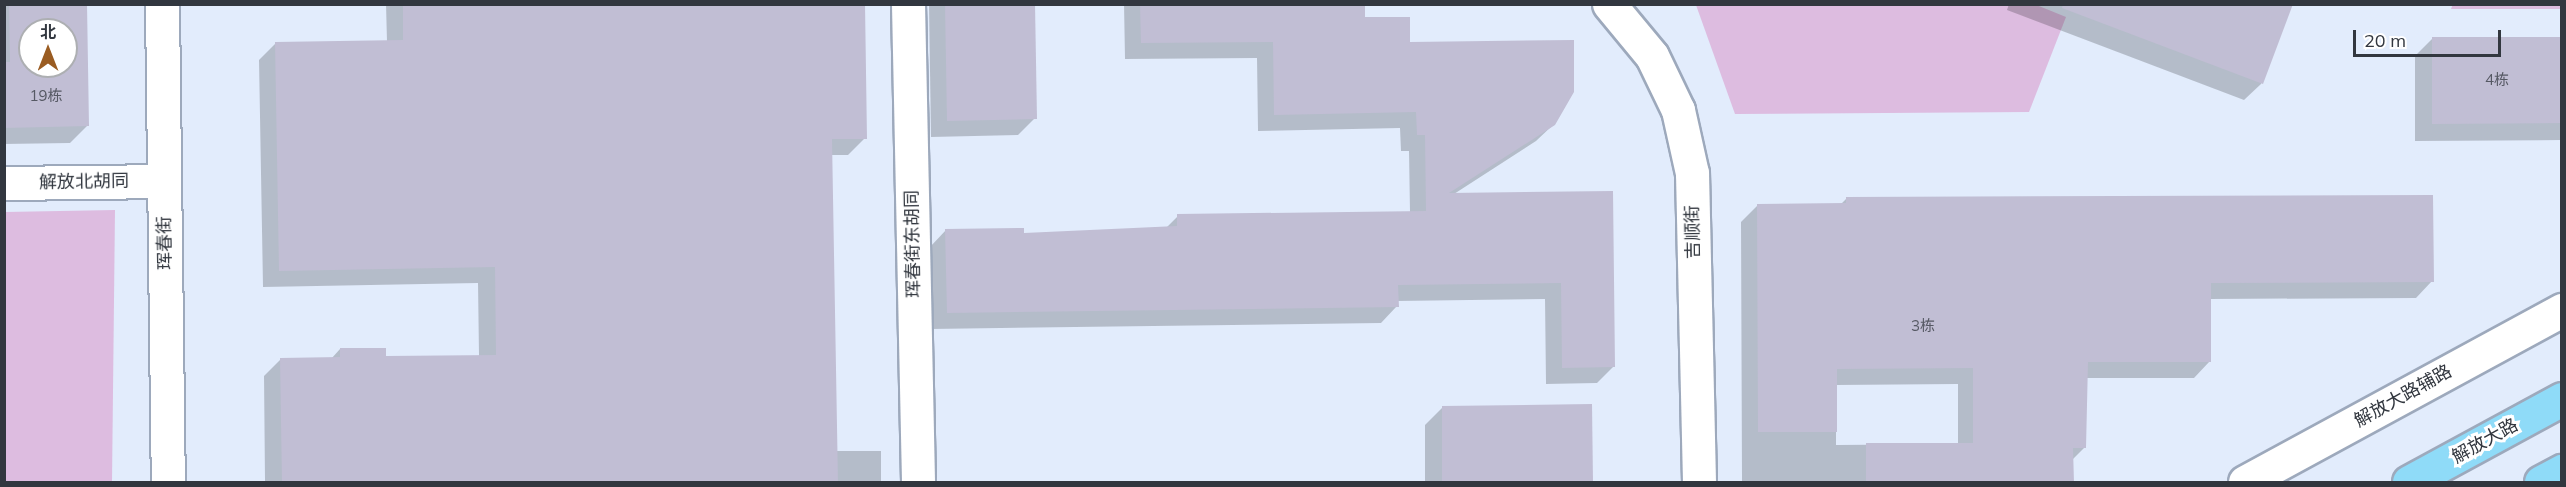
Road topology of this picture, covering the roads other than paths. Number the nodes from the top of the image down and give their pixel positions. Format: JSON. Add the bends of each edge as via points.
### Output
{"nodes":[{"id":1,"x":162,"y":4,"type":"edge"},
{"id":2,"x":908,"y":4,"type":"edge"},
{"id":3,"x":1609,"y":4,"type":"edge"},
{"id":4,"x":164,"y":181,"type":"junction"},
{"id":5,"x":4,"y":183,"type":"edge"},
{"id":6,"x":2562,"y":310,"type":"edge"},
{"id":7,"x":2562,"y":399,"type":"edge"},
{"id":8,"x":2562,"y":471,"type":"edge"},
{"id":9,"x":168,"y":483,"type":"edge"},
{"id":10,"x":918,"y":483,"type":"edge"},
{"id":11,"x":1699,"y":483,"type":"edge"},
{"id":12,"x":2245,"y":483,"type":"edge"},
{"id":13,"x":2409,"y":483,"type":"edge"},
{"id":14,"x":2541,"y":483,"type":"edge"}],
"edges":[{"from":1,"to":4,"type":"street","name":"珲春街"},
{"from":2,"to":10,"type":"street","name":"珲春街东胡同"},
{"from":3,"to":11,"type":"street","name":"吉顺街","via":[[1652,56],[1678,110],[1692,172]]},
{"from":4,"to":5,"type":"street","name":"解放北胡同"},
{"from":4,"to":9,"type":"street","name":"珲春街"},
{"from":6,"to":12,"type":"street","name":"解放大路辅路"},
{"from":7,"to":13,"type":"main road","name":"解放大路"},
{"from":8,"to":14,"type":"main road"}]}
